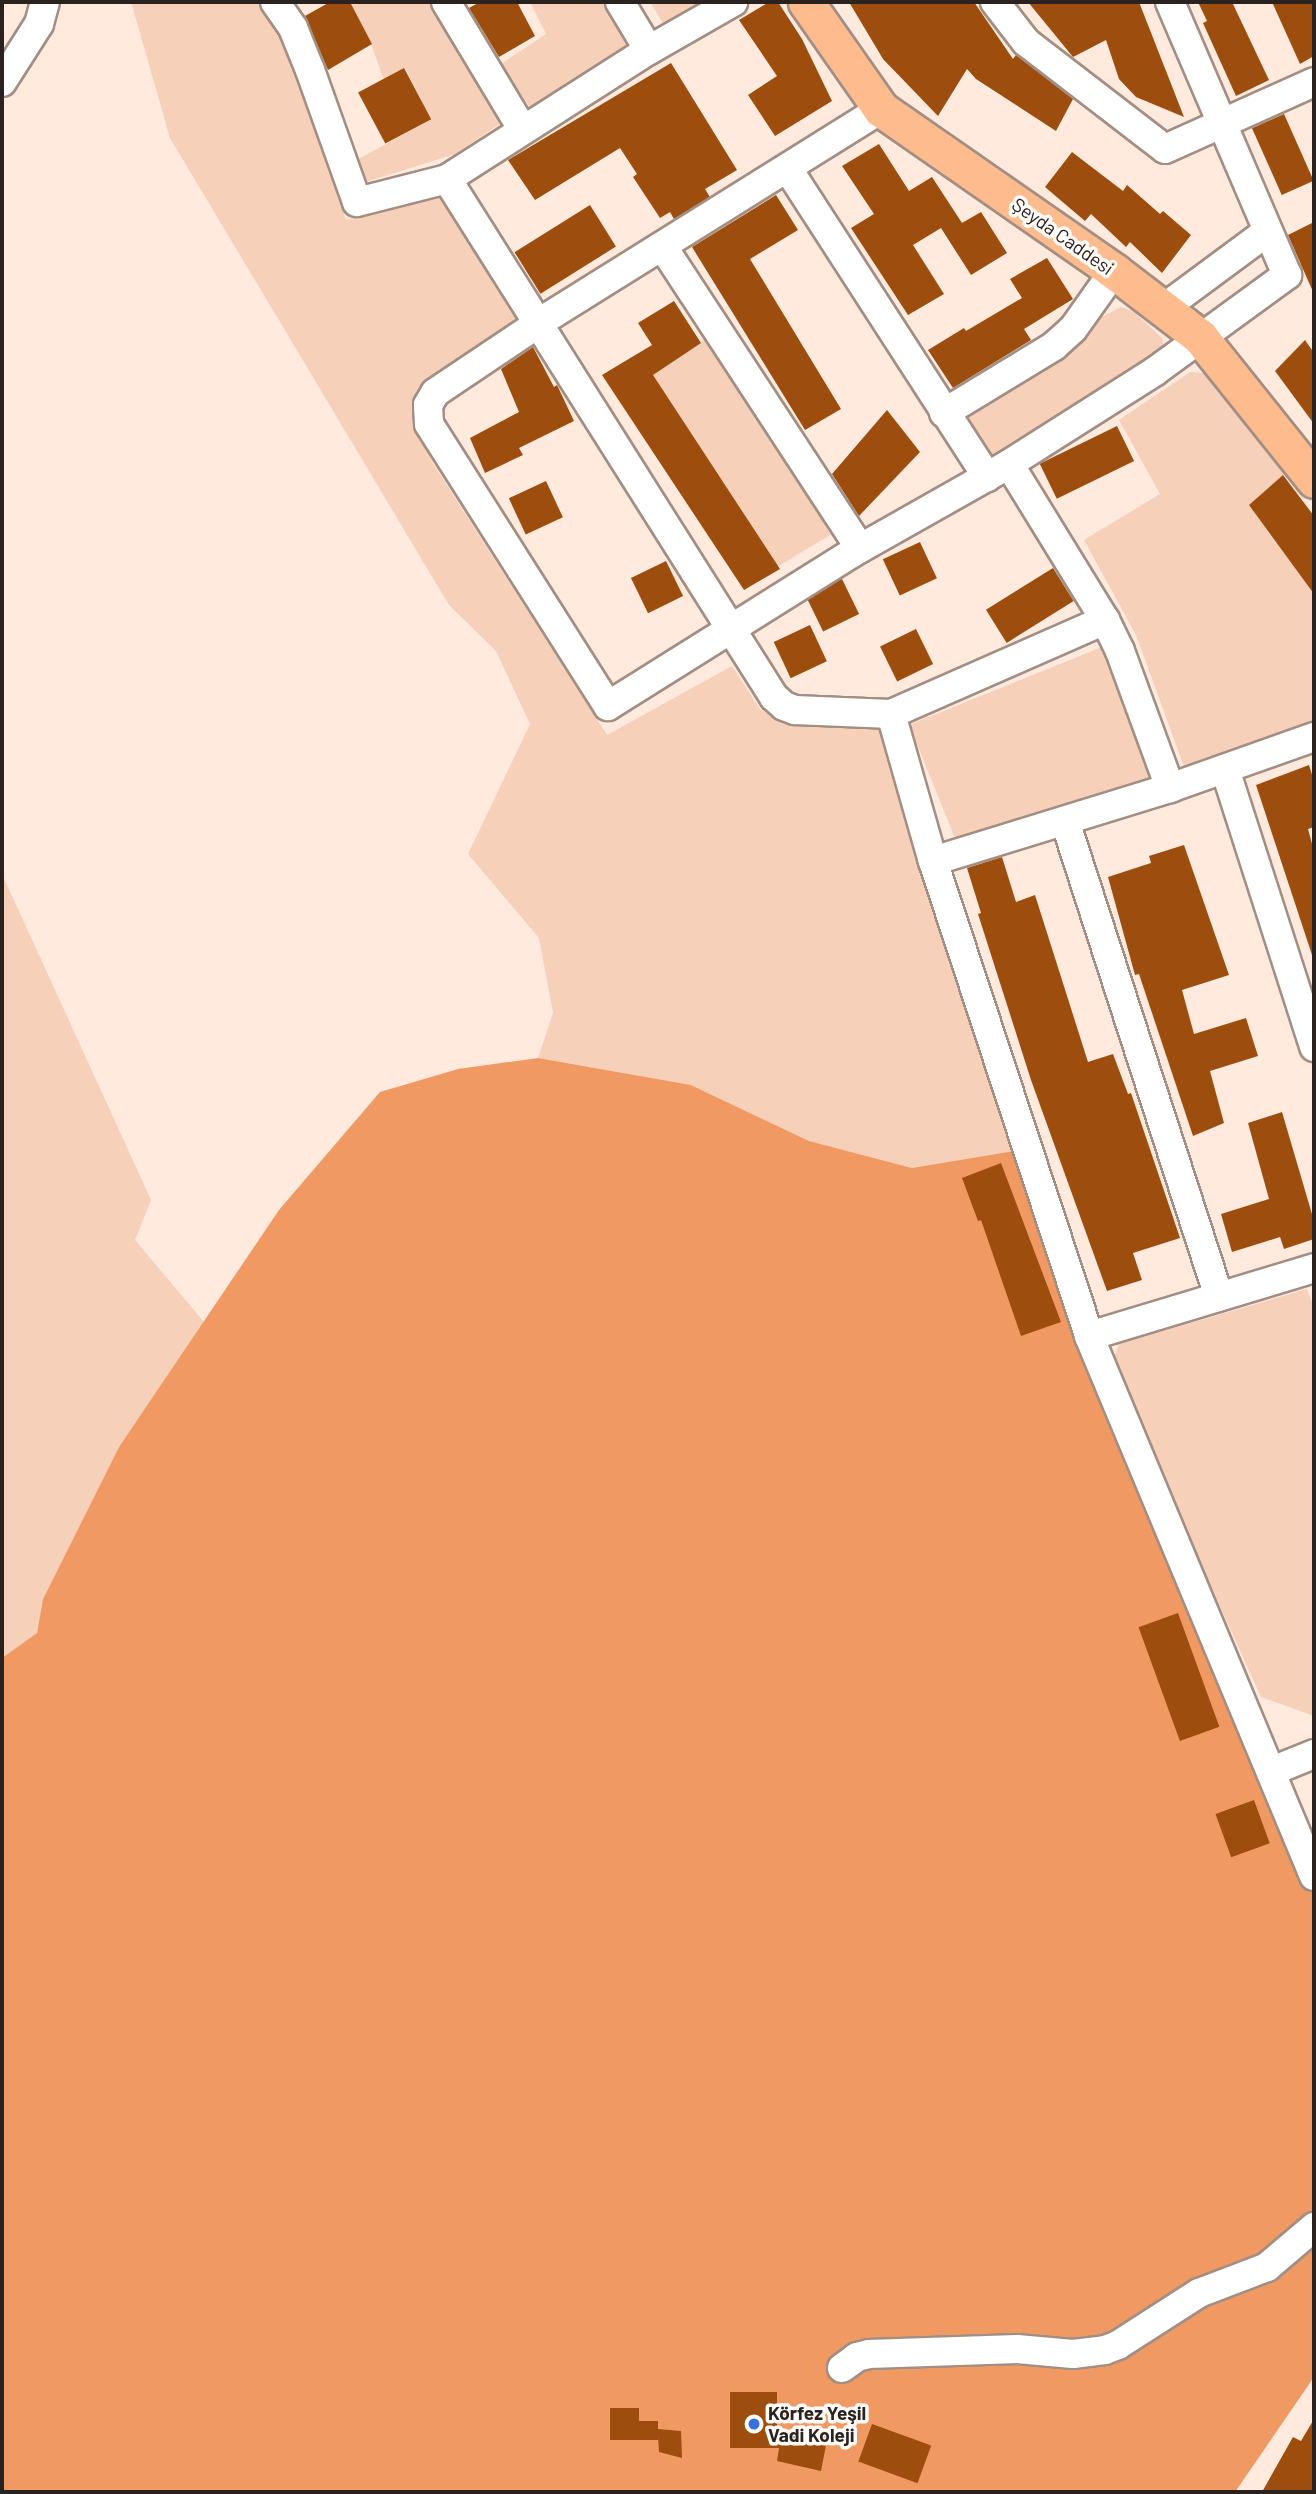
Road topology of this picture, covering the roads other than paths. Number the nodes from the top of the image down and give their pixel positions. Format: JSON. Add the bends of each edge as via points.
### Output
{"nodes":[{"id":1,"x":45,"y":2,"type":"edge"},
{"id":2,"x":275,"y":2,"type":"edge"},
{"id":3,"x":446,"y":2,"type":"edge"},
{"id":4,"x":620,"y":2,"type":"edge"},
{"id":5,"x":733,"y":2,"type":"edge"},
{"id":6,"x":806,"y":2,"type":"edge"},
{"id":7,"x":995,"y":2,"type":"edge"},
{"id":8,"x":1170,"y":2,"type":"edge"},
{"id":9,"x":649,"y":50,"type":"junction"},
{"id":10,"x":2,"y":82,"type":"edge"},
{"id":11,"x":1314,"y":82,"type":"edge"},
{"id":12,"x":881,"y":109,"type":"junction"},
{"id":13,"x":1222,"y":124,"type":"junction"},
{"id":14,"x":523,"y":130,"type":"junction"},
{"id":15,"x":788,"y":169,"type":"junction"},
{"id":16,"x":447,"y":179,"type":"junction"},
{"id":17,"x":1268,"y":230,"type":"junction"},
{"id":18,"x":663,"y":247,"type":"junction"},
{"id":19,"x":1114,"y":271,"type":"junction"},
{"id":20,"x":1164,"y":308,"type":"junction"},
{"id":21,"x":539,"y":323,"type":"junction"},
{"id":22,"x":1199,"y":337,"type":"junction"},
{"id":23,"x":944,"y":413,"type":"junction"},
{"id":24,"x":998,"y":471,"type":"junction"},
{"id":25,"x":1314,"y":480,"type":"edge"},
{"id":26,"x":860,"y":548,"type":"junction"},
{"id":27,"x":1105,"y":620,"type":"junction"},
{"id":28,"x":733,"y":628,"type":"junction"},
{"id":29,"x":891,"y":714,"type":"junction"},
{"id":30,"x":1314,"y":737,"type":"edge"},
{"id":31,"x":1225,"y":769,"type":"junction"},
{"id":32,"x":1170,"y":788,"type":"junction"},
{"id":33,"x":1065,"y":821,"type":"junction"},
{"id":34,"x":933,"y":861,"type":"junction"},
{"id":35,"x":1306,"y":994,"type":"edge"},
{"id":36,"x":1314,"y":1047,"type":"edge"},
{"id":37,"x":1314,"y":1268,"type":"edge"},
{"id":38,"x":1219,"y":1297,"type":"junction"},
{"id":39,"x":1089,"y":1336,"type":"junction"},
{"id":40,"x":1314,"y":1754,"type":"edge"},
{"id":41,"x":1272,"y":1771,"type":"junction"},
{"id":42,"x":1314,"y":1876,"type":"edge"},
{"id":43,"x":1314,"y":2227,"type":"edge"},
{"id":44,"x":842,"y":2368,"type":"dead end"}],
"edges":[{"from":1,"to":10,"type":"street","via":[[39,24]]},
{"from":2,"to":16,"type":"street","via":[[293,28],[357,202]]},
{"from":3,"to":14,"type":"street"},
{"from":4,"to":9,"type":"street"},
{"from":5,"to":9,"type":"street"},
{"from":6,"to":12,"type":"main road","name":"Şeyda Caddesi"},
{"from":7,"to":13,"type":"street","via":[[1026,41],[1165,149]]},
{"from":8,"to":13,"type":"street"},
{"from":9,"to":14,"type":"street"},
{"from":11,"to":13,"type":"street"},
{"from":12,"to":15,"type":"street"},
{"from":12,"to":19,"type":"main road","name":"Şeyda Caddesi"},
{"from":13,"to":17,"type":"street"},
{"from":14,"to":16,"type":"street"},
{"from":15,"to":18,"type":"street"},
{"from":15,"to":23,"type":"street"},
{"from":16,"to":21,"type":"street"},
{"from":17,"to":20,"type":"street"},
{"from":17,"to":22,"type":"street","via":[[1287,275]]},
{"from":18,"to":21,"type":"street"},
{"from":18,"to":26,"type":"street"},
{"from":19,"to":20,"type":"main road","name":"Şeyda Caddesi"},
{"from":19,"to":23,"type":"street","via":[[1073,329],[1054,346]]},
{"from":20,"to":22,"type":"main road","name":"Şeyda Caddesi"},
{"from":21,"to":28,"type":"street"},
{"from":21,"to":28,"type":"street","via":[[435,393],[427,416],[600,694],[608,706]]},
{"from":22,"to":24,"type":"street","via":[[1154,372]]},
{"from":22,"to":25,"type":"main road","name":"Şeyda Caddesi"},
{"from":23,"to":24,"type":"street"},
{"from":24,"to":26,"type":"street"},
{"from":24,"to":27,"type":"street"},
{"from":26,"to":28,"type":"street"},
{"from":27,"to":29,"type":"street"},
{"from":27,"to":32,"type":"street"},
{"from":28,"to":29,"type":"street","via":[[784,706]]},
{"from":29,"to":34,"type":"street"},
{"from":30,"to":31,"type":"street"},
{"from":31,"to":32,"type":"street"},
{"from":31,"to":35,"type":"street"},
{"from":32,"to":33,"type":"street"},
{"from":33,"to":34,"type":"street"},
{"from":33,"to":38,"type":"street"},
{"from":34,"to":39,"type":"street"},
{"from":35,"to":36,"type":"street"},
{"from":37,"to":38,"type":"street"},
{"from":38,"to":39,"type":"street"},
{"from":39,"to":41,"type":"street"},
{"from":40,"to":41,"type":"street"},
{"from":41,"to":42,"type":"street"},
{"from":43,"to":44,"type":"street","via":[[1267,2267],[1199,2293],[1105,2350],[869,2354]]}]}
